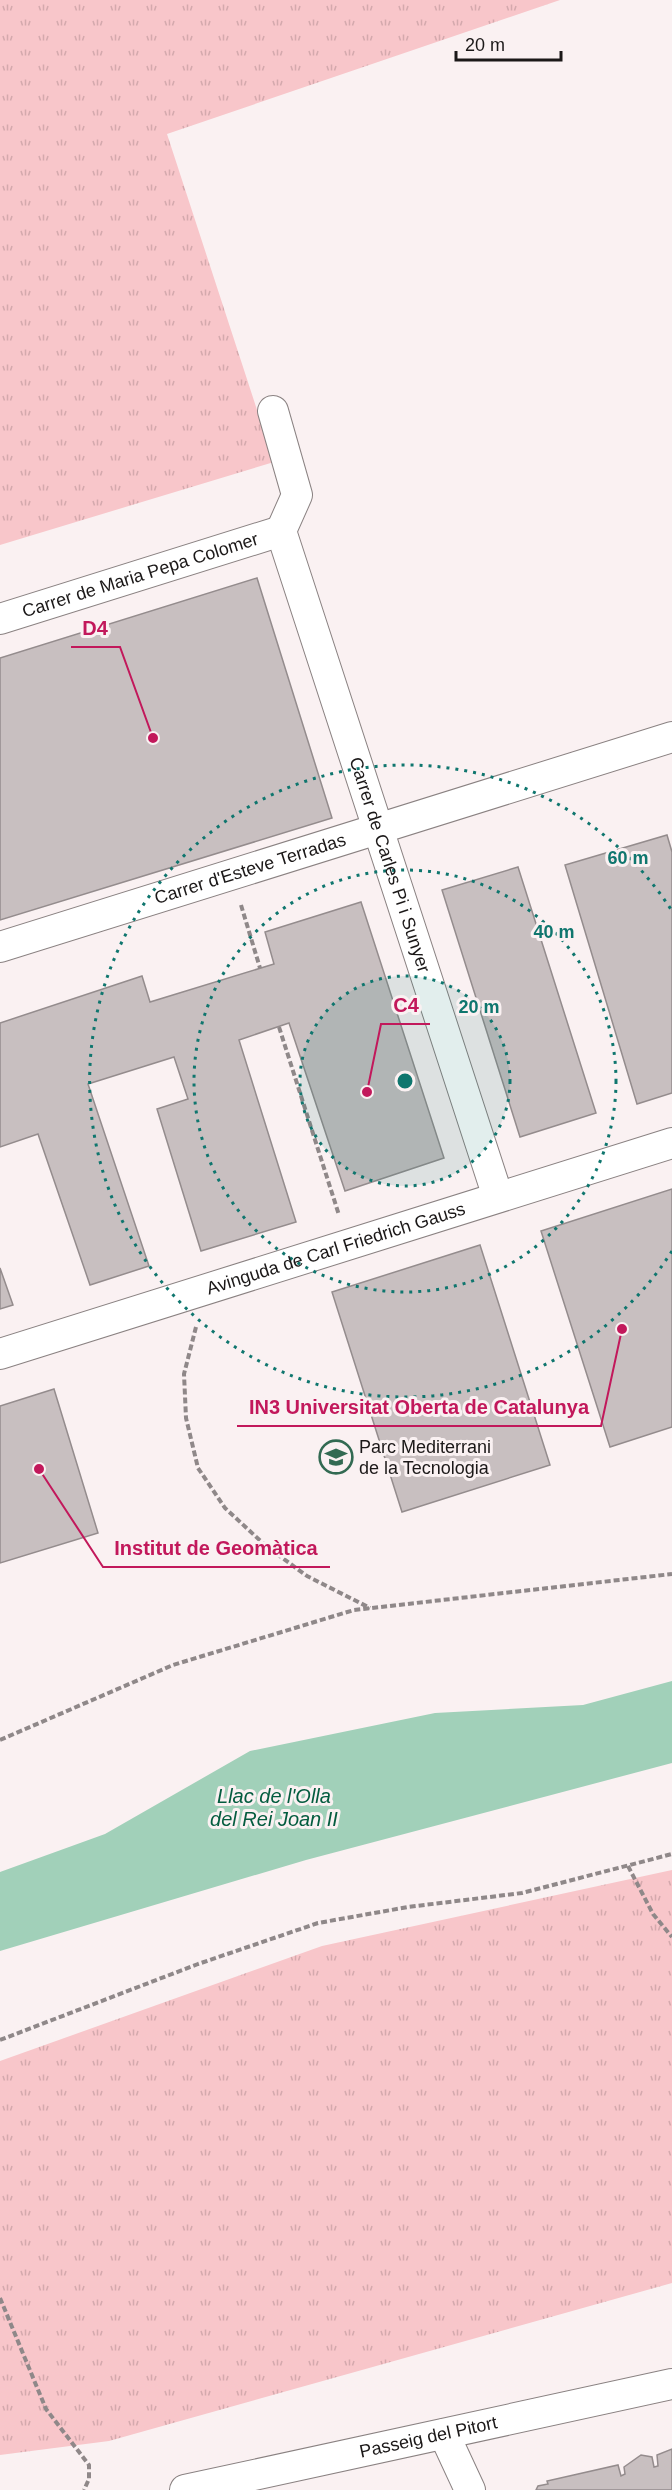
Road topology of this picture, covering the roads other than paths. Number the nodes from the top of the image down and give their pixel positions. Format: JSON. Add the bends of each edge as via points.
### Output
{"nodes":[{"id":1,"x":273,"y":411,"type":"dead end"},
{"id":2,"x":281,"y":531,"type":"junction"},
{"id":3,"x":0,"y":619,"type":"edge"},
{"id":4,"x":672,"y":737,"type":"edge"},
{"id":5,"x":380,"y":829,"type":"junction"},
{"id":6,"x":0,"y":947,"type":"edge"},
{"id":7,"x":672,"y":1143,"type":"edge"},
{"id":8,"x":498,"y":1197,"type":"junction"},
{"id":9,"x":0,"y":1354,"type":"edge"},
{"id":10,"x":672,"y":2384,"type":"edge"},
{"id":11,"x":444,"y":2434,"type":"junction"},
{"id":12,"x":185,"y":2490,"type":"edge"},
{"id":13,"x":470,"y":2490,"type":"edge"}],
"edges":[{"from":1,"to":2,"type":"street","via":[[297,495]]},
{"from":2,"to":3,"type":"street","name":"Carrer de Maria Pepa Colomer"},
{"from":2,"to":5,"type":"street","name":"Carrer de Carles Pi i Sunyer"},
{"from":4,"to":5,"type":"street","name":"Carrer d'Esteve Terradas"},
{"from":5,"to":6,"type":"street","name":"Carrer d'Esteve Terradas"},
{"from":5,"to":8,"type":"street","name":"Carrer de Carles Pi i Sunyer"},
{"from":7,"to":8,"type":"street","name":"Avinguda de Carl Friedrich Gauss"},
{"from":8,"to":9,"type":"street","name":"Avinguda de Carl Friedrich Gauss"},
{"from":10,"to":11,"type":"street","name":"Passeig del Pitort"},
{"from":11,"to":12,"type":"street","name":"Passeig del Pitort"},
{"from":11,"to":13,"type":"street"}]}
